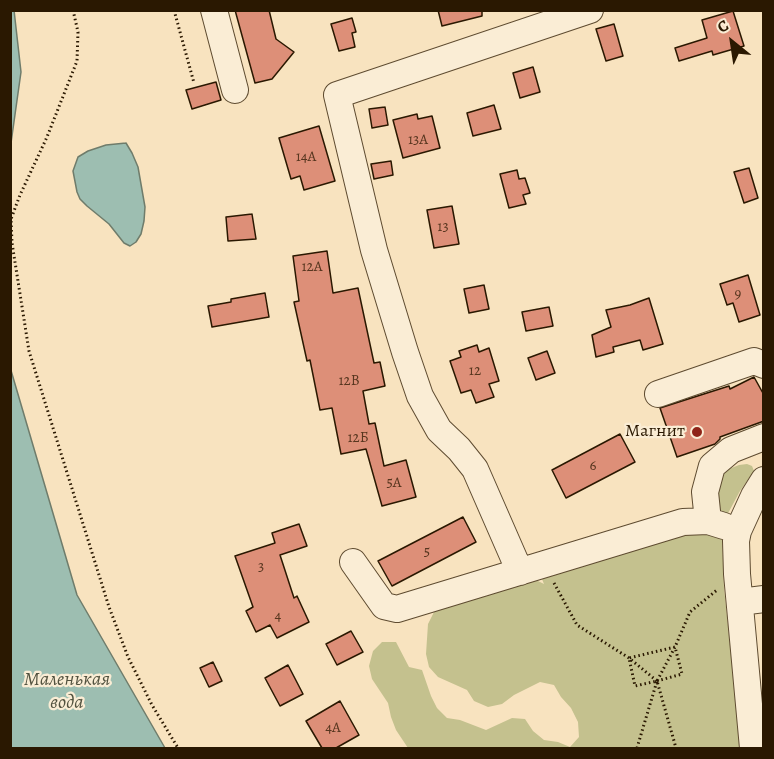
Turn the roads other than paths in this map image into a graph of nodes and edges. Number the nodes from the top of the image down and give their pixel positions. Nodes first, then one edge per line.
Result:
1 (214, 10) edge
2 (590, 10) edge
3 (234, 90) dead end
4 (764, 365) edge
5 (658, 394) dead end
6 (764, 437) edge
7 (760, 492) edge
8 (708, 521) junction
9 (738, 531) junction
10 (353, 562) dead end
11 (520, 572) junction
12 (752, 600) edge
13 (753, 748) edge

1 - 3 street
2 - 11 street
4 - 5 street
6 - 8 street
7 - 9 street
8 - 9 street
8 - 11 street
9 - 12 street
10 - 11 street
12 - 13 street

